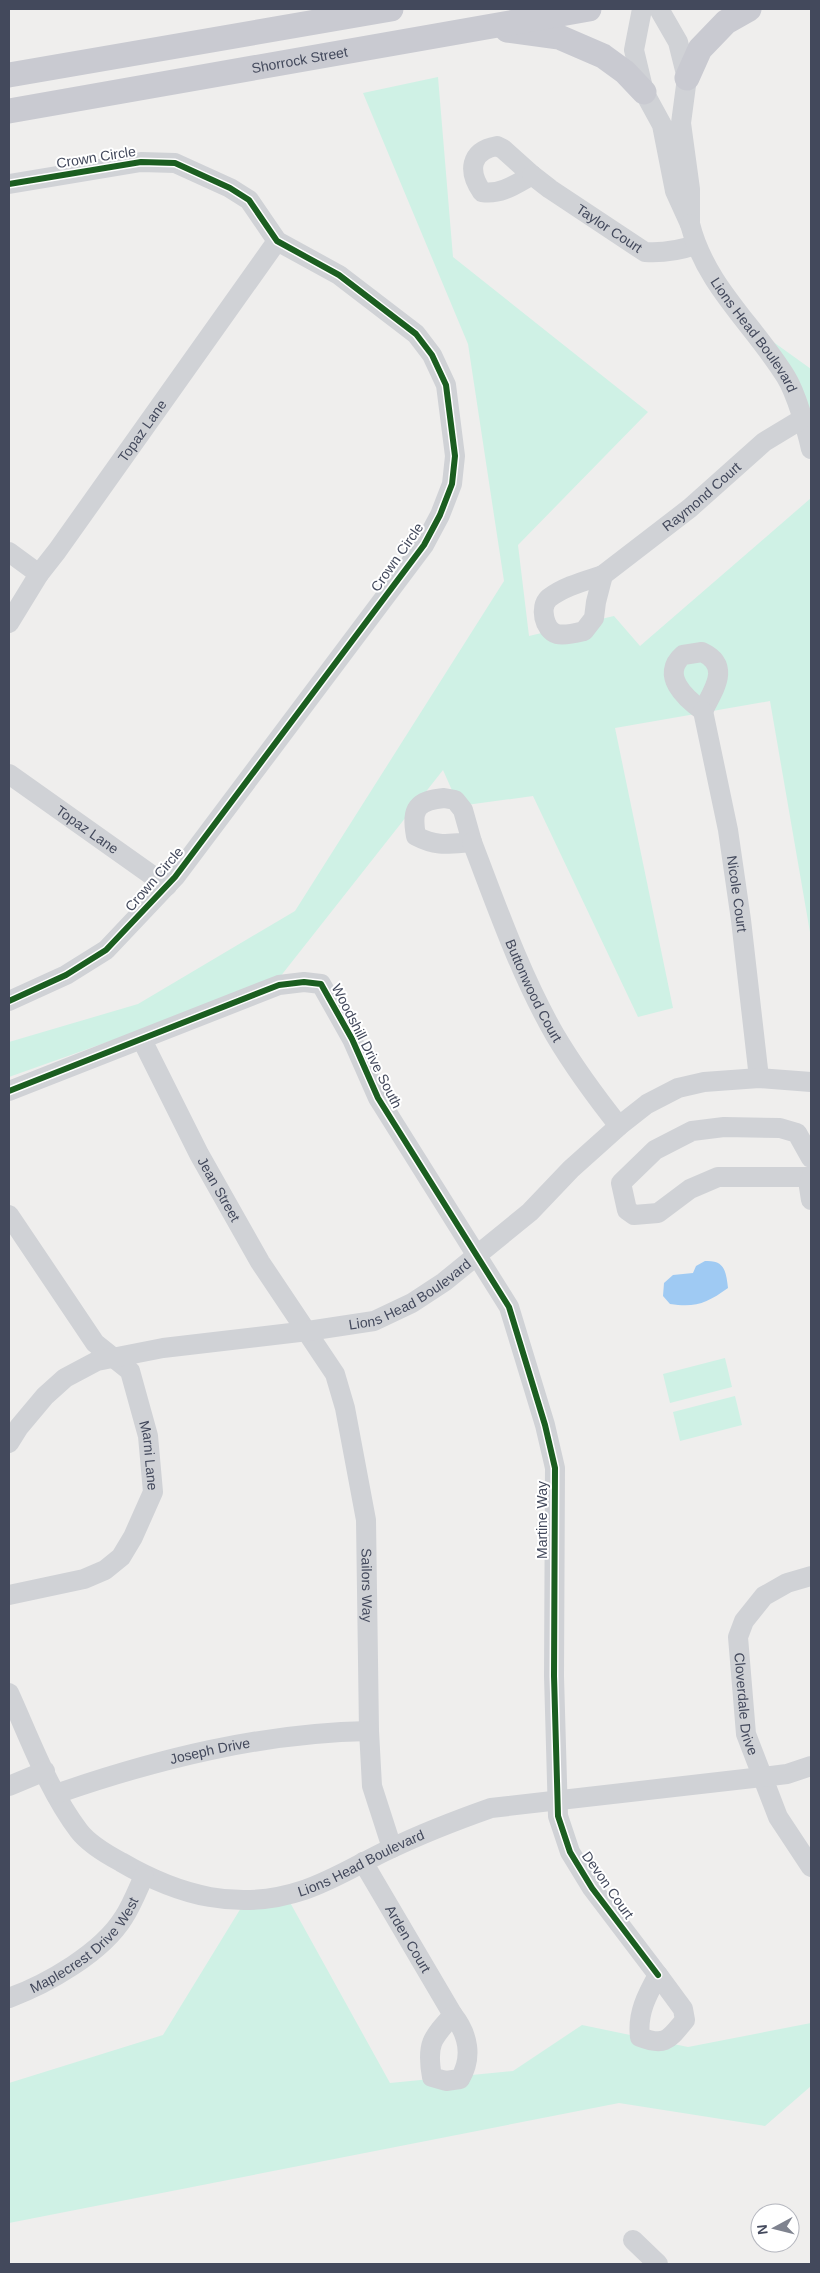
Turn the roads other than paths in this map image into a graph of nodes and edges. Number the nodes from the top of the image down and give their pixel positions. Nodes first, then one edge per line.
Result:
1 (391, 9) edge
2 (589, 9) edge
3 (642, 9) edge
4 (659, 9) edge
5 (748, 9) edge
6 (483, 27) junction
7 (9, 75) edge
8 (687, 78) junction
9 (644, 92) junction
10 (9, 111) edge
11 (532, 175) dead end
12 (9, 184) edge
13 (690, 224) junction
14 (277, 241) junction
15 (695, 245) junction
16 (802, 419) junction
17 (811, 446) edge
18 (9, 552) edge
19 (39, 574) junction
20 (603, 575) dead end
21 (9, 623) edge
22 (703, 711) dead end
23 (9, 774) edge
24 (472, 842) dead end
25 (167, 886) junction
26 (9, 1001) edge
27 (142, 1040) junction
28 (759, 1078) junction
29 (811, 1082) edge
30 (9, 1091) edge
31 (619, 1126) junction
32 (811, 1158) edge
33 (811, 1177) edge
34 (811, 1200) edge
35 (9, 1215) edge
36 (476, 1256) junction
37 (308, 1332) junction
38 (112, 1357) junction
39 (9, 1443) edge
40 (811, 1576) edge
41 (9, 1595) edge
42 (9, 1693) edge
43 (369, 1730) junction
44 (811, 1766) edge
45 (45, 1771) junction
46 (762, 1777) junction
47 (9, 1786) edge
48 (56, 1794) junction
49 (558, 1801) junction
50 (392, 1848) junction
51 (363, 1862) junction
52 (811, 1868) edge
53 (144, 1876) junction
54 (658, 1974) dead end
55 (9, 1998) edge
56 (454, 2015) dead end
57 (633, 2240) dead end
58 (658, 2264) edge

1 - 7 main road
2 - 6 main road, Shorrock Street
3 - 9 street, Lions Head Boulevard
4 - 8 street, Lions Head Boulevard
5 - 8 main road
6 - 9 main road
6 - 10 main road, Shorrock Street
8 - 13 street, Lions Head Boulevard
9 - 13 street, Lions Head Boulevard
11 - 15 street, Taylor Court
12 - 14 street, Crown Circle
13 - 15 street, Lions Head Boulevard
14 - 19 street, Topaz Lane
14 - 25 street, Crown Circle
15 - 16 street, Lions Head Boulevard
16 - 17 street, Lions Head Boulevard
16 - 20 street, Raymond Court
18 - 19 street
19 - 21 street, Topaz Lane
22 - 28 street, Nicole Court
23 - 25 street, Topaz Lane
24 - 31 street, Buttonwood Court
25 - 26 street, Crown Circle
27 - 30 street
27 - 36 street, Woodshill Drive South
27 - 37 street, Jean Street
28 - 29 street, Lions Head Boulevard
28 - 31 street, Lions Head Boulevard
31 - 36 street, Lions Head Boulevard
32 - 33 street
33 - 34 street
35 - 38 street, Marni Lane
36 - 37 street, Lions Head Boulevard
36 - 49 street, Martine Way
37 - 38 street, Lions Head Boulevard
37 - 43 street, Sailors Way
38 - 39 street, Lions Head Boulevard
38 - 41 street, Marni Lane
40 - 46 street, Cloverdale Drive
42 - 45 street, Lions Head Boulevard
43 - 48 street, Joseph Drive
43 - 50 street, Sailors Way
44 - 46 street, Lions Head Boulevard
45 - 47 street
45 - 48 street, Lions Head Boulevard
46 - 49 street, Lions Head Boulevard
46 - 52 street, Cloverdale Drive
48 - 53 street, Lions Head Boulevard
49 - 50 street, Lions Head Boulevard
49 - 54 street, Devon Court
50 - 51 street, Lions Head Boulevard
51 - 53 street, Lions Head Boulevard
51 - 56 street, Arden Court
53 - 55 street, Maplecrest Drive West
57 - 58 street

